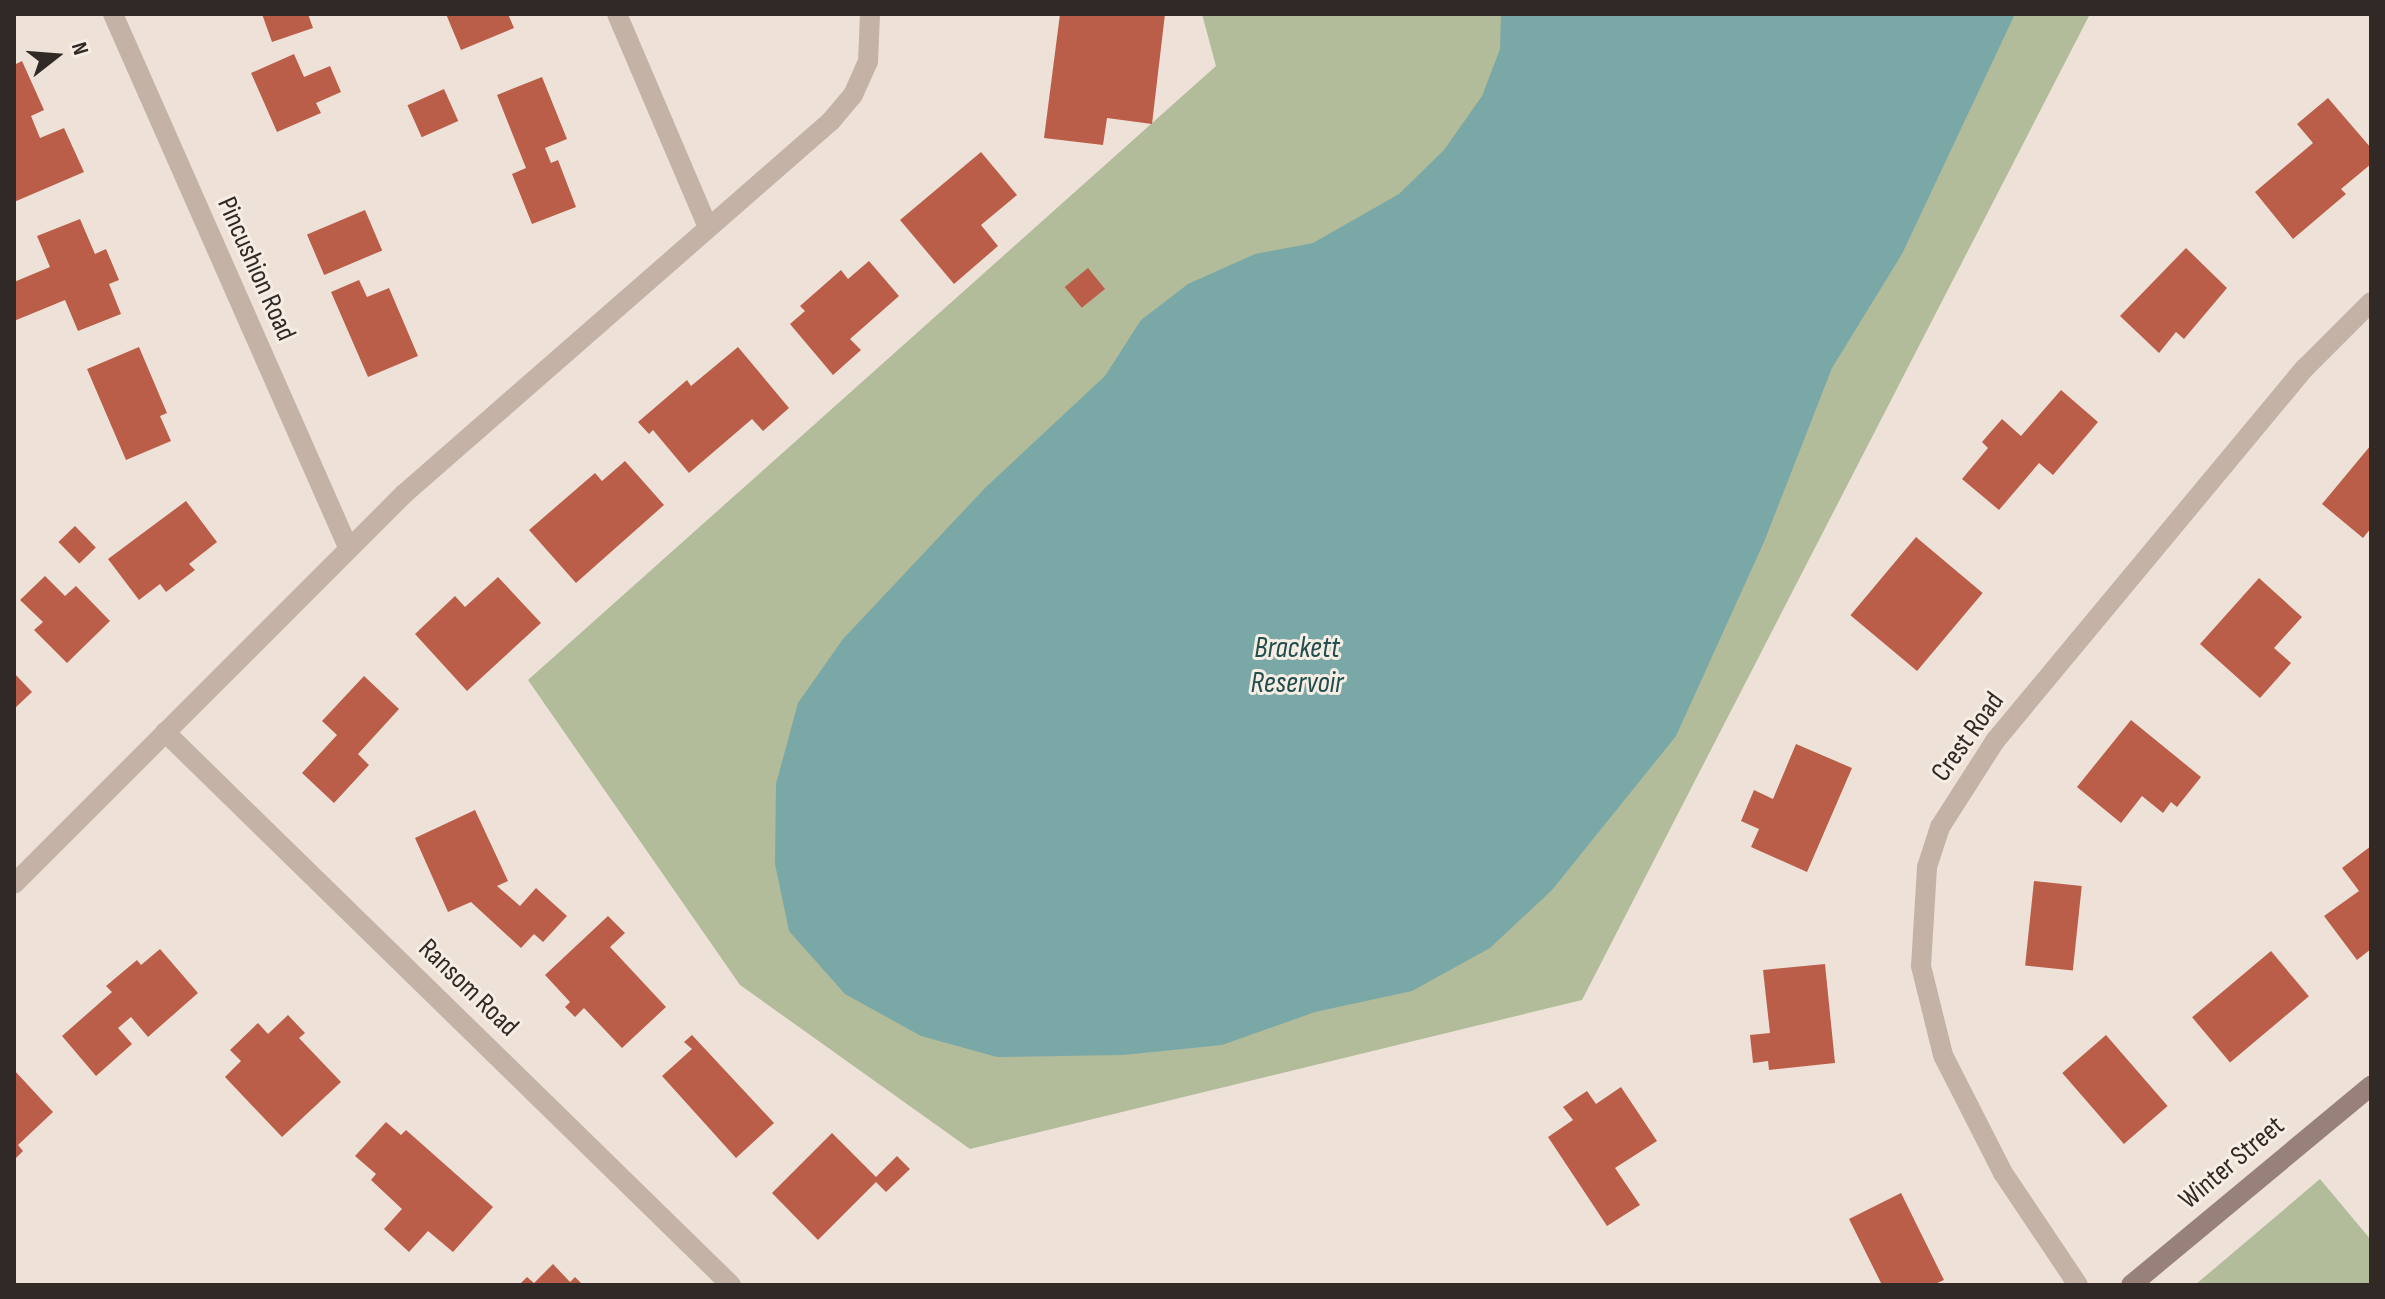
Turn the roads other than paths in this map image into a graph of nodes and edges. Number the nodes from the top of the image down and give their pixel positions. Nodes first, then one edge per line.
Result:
1 (113, 14) edge
2 (617, 14) edge
3 (870, 14) edge
4 (708, 227) junction
5 (2371, 302) edge
6 (348, 547) junction
7 (165, 732) junction
8 (14, 884) edge
9 (2371, 1086) edge
10 (731, 1285) edge
11 (2078, 1285) edge
12 (2131, 1285) edge

1 - 6 street, Pincushion Road
2 - 4 street
3 - 4 street
4 - 6 street
5 - 11 street, Crest Road
6 - 7 street
7 - 8 street
7 - 10 street, Ransom Road
9 - 12 main road, Winter Street

